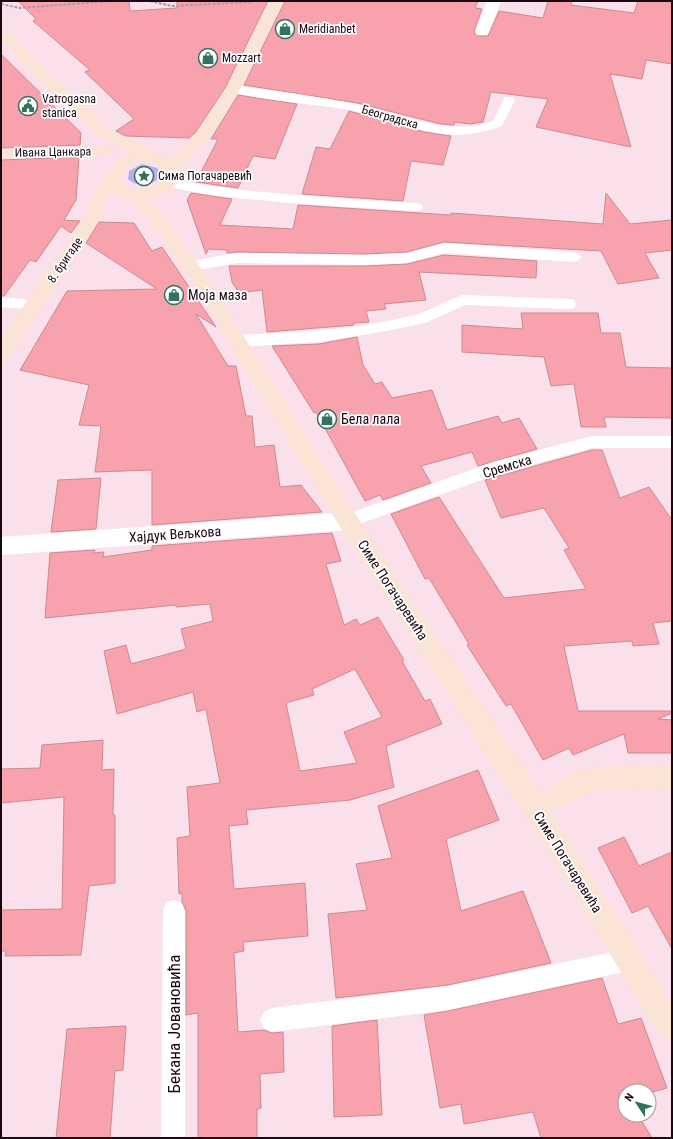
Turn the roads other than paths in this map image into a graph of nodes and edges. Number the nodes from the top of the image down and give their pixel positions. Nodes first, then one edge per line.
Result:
1 (494, 1) edge
2 (276, 2) edge
3 (482, 32) dead end
4 (1, 33) edge
5 (233, 89) junction
6 (509, 100) dead end
7 (100, 130) junction
8 (106, 151) junction
9 (1, 154) edge
10 (150, 157) junction
11 (114, 175) junction
12 (168, 179) junction
13 (132, 195) junction
14 (416, 206) dead end
15 (94, 214) junction
16 (157, 219) junction
17 (574, 257) dead end
18 (191, 266) junction
19 (1, 302) edge
20 (569, 304) dead end
21 (35, 305) junction
22 (237, 341) junction
23 (1, 354) edge
24 (672, 442) edge
25 (348, 521) junction
26 (1, 546) edge
27 (672, 777) edge
28 (535, 808) junction
29 (174, 910) dead end
30 (628, 960) junction
31 (272, 1020) dead end
32 (672, 1028) edge
33 (173, 1138) edge

1 - 3 street
2 - 5 main road
4 - 7 main road
5 - 6 lane, Београдска
5 - 12 main road
7 - 8 main road
7 - 10 main road
8 - 9 main road, Ивана Цанкара
8 - 11 main road
10 - 11 main road
10 - 12 main road
11 - 13 main road
11 - 15 main road, 8. бригаде
12 - 13 main road
12 - 14 lane
12 - 16 main road
13 - 15 main road, 8. бригаде
13 - 16 main road, Симе Погачаревића
15 - 21 main road, 8. бригаде
16 - 18 main road, Симе Погачаревића
17 - 18 lane
18 - 22 main road, Симе Погачаревића
19 - 21 lane
20 - 22 lane
21 - 23 main road, 8. бригаде
22 - 25 main road, Симе Погачаревића
24 - 25 lane, Сремска
25 - 26 street, Хајдук Вељкова
25 - 28 main road, Симе Погачаревића
27 - 28 main road
28 - 30 main road, Симе Погачаревића
29 - 33 lane, Бекана Јовановића
30 - 31 lane
30 - 32 main road, Симе Погачаревића

